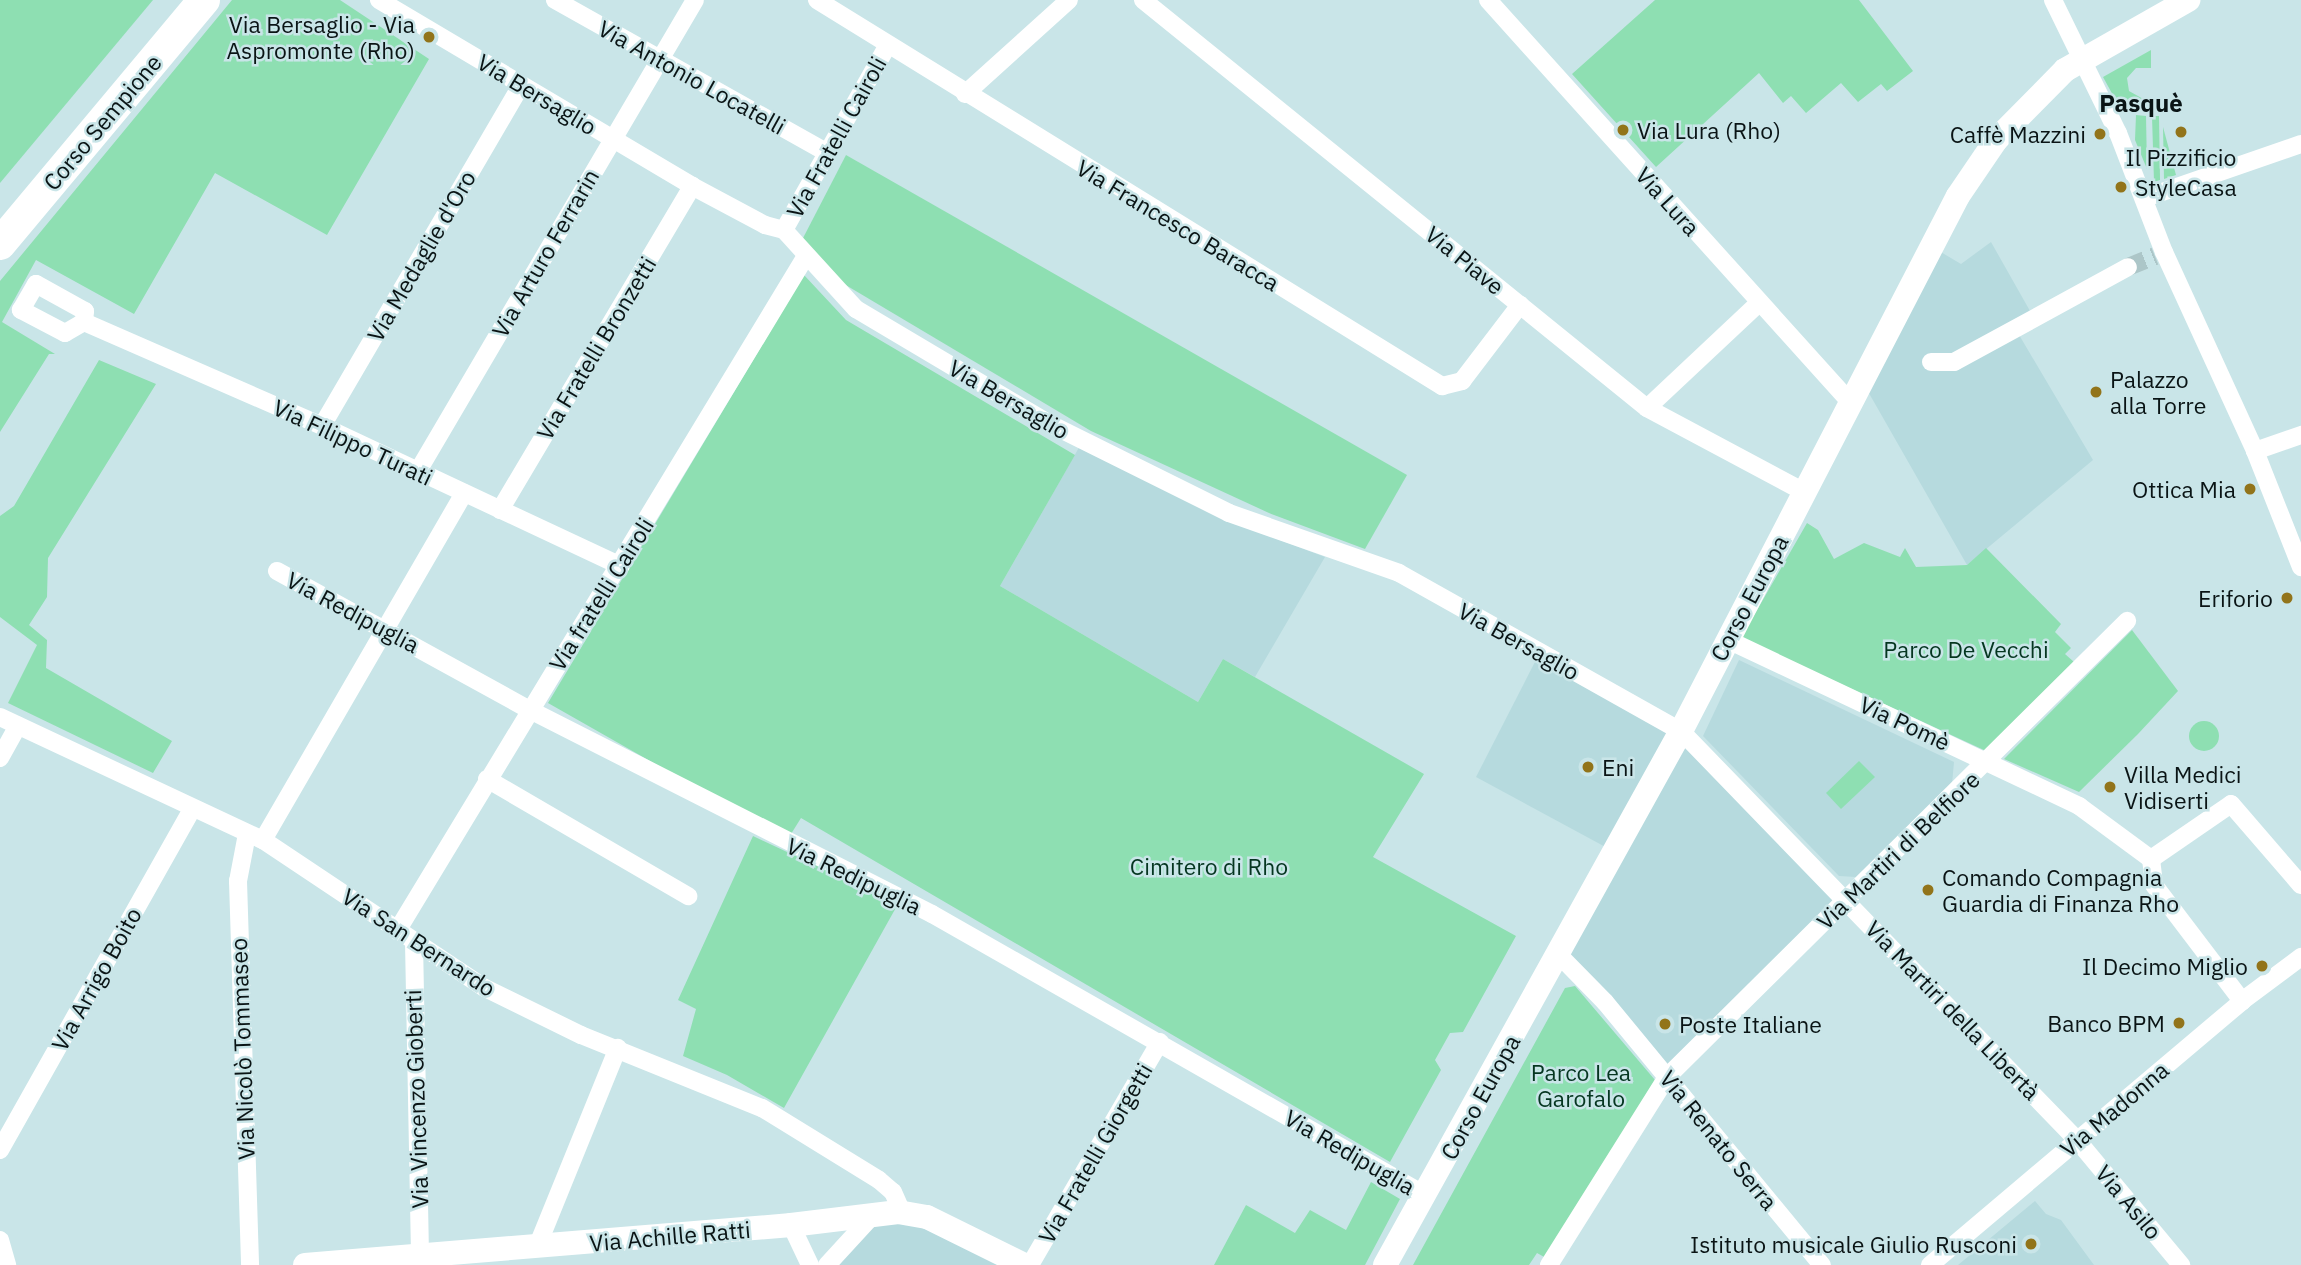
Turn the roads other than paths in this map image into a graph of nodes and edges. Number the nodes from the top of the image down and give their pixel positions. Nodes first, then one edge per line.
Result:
1 (178, 0) edge
2 (204, 0) edge
3 (555, 0) edge
4 (695, 0) edge
5 (817, 0) edge
6 (1069, 0) edge
7 (1143, 0) edge
8 (1488, 0) edge
9 (2053, 0) edge
10 (383, 1) edge
11 (2179, 2) edge
12 (888, 45) junction
13 (2081, 58) junction
14 (659, 59) junction
15 (521, 86) junction
16 (965, 94) junction
17 (612, 139) junction
18 (2301, 144) edge
19 (828, 153) junction
20 (692, 186) junction
21 (2145, 198) junction
22 (0, 213) edge
23 (784, 230) junction
24 (0, 244) edge
25 (806, 256) junction
26 (2128, 267) tunnel mouth
27 (1759, 303) junction
28 (1520, 305) junction
29 (84, 322) dead end
30 (1931, 362) dead end
31 (1850, 401) junction
32 (1647, 408) junction
33 (322, 426) junction
34 (2301, 435) edge
35 (2255, 451) junction
36 (418, 471) junction
37 (464, 493) junction
38 (1806, 493) junction
39 (500, 510) junction
40 (621, 566) junction
41 (2301, 567) edge
42 (277, 570) dead end
43 (2127, 621) dead end
44 (386, 628) junction
45 (1726, 639) junction
46 (528, 709) junction
47 (0, 718) edge
48 (18, 726) junction
49 (1681, 731) junction
50 (0, 758) edge
51 (1988, 762) junction
52 (487, 779) junction
53 (192, 809) junction
54 (255, 837) junction
55 (2151, 859) junction
56 (2301, 885) edge
57 (688, 896) dead end
58 (1847, 900) junction
59 (397, 931) junction
60 (414, 942) junction
61 (1558, 954) junction
62 (2301, 957) edge
63 (2242, 1001) junction
64 (1160, 1042) junction
65 (618, 1048) junction
66 (1667, 1077) junction
67 (2077, 1140) junction
68 (0, 1150) edge
69 (1425, 1195) junction
70 (902, 1212) junction
71 (873, 1216) junction
72 (791, 1225) junction
73 (0, 1240) edge
74 (537, 1247) junction
75 (421, 1256) junction
76 (482, 1258) edge
77 (7, 1265) edge
78 (250, 1265) edge
79 (307, 1265) edge
80 (810, 1265) edge
81 (827, 1265) edge
82 (1024, 1265) edge
83 (1030, 1265) edge
84 (1385, 1265) edge
85 (1549, 1265) edge
86 (1822, 1265) edge
87 (1930, 1265) edge
88 (2181, 1265) edge

1 - 22 highway, Corso Sempione
2 - 24 highway, Corso Sempione
3 - 14 street, Via Antonio Locatelli
4 - 14 street, Via Arturo Ferrarin
5 - 12 street, Via Francesco Baracca
6 - 16 street
7 - 28 street, Via Piave
8 - 27 street, Via Lura
9 - 13 street
10 - 15 street, Via Bersaglio
11 - 13 main road, Corso Europa
12 - 16 street, Via Francesco Baracca
12 - 19 street, Via Fratelli Cairoli
13 - 21 street
13 - 31 main road, Corso Europa
14 - 17 street, Via Arturo Ferrarin
14 - 19 street, Via Antonio Locatelli
15 - 17 street, Via Bersaglio
15 - 33 street, Via Medaglie d'Oro
16 - 28 street, Via Francesco Baracca
17 - 20 street, Via Bersaglio
17 - 36 street, Via Arturo Ferrarin
18 - 21 street
19 - 23 street, Via Fratelli Cairoli
20 - 23 street, Via Bersaglio
20 - 39 street, Via Fratelli Bronzetti
21 - 35 street
23 - 25 street, Via Bersaglio
25 - 40 street, Via fratelli Cairoli
25 - 49 street, Via Bersaglio
26 - 30 street
27 - 31 street, Via Lura
27 - 32 street
28 - 32 street, Via Piave
29 - 33 street, Via Filippo Turati
31 - 38 main road, Corso Europa
32 - 38 street, Via Piave
33 - 36 street, Via Filippo Turati
34 - 35 street
35 - 41 street
36 - 37 street, Via Filippo Turati
37 - 39 street, Via Filippo Turati
37 - 44 street
38 - 45 main road, Corso Europa
39 - 40 street, Via Filippo Turati
40 - 46 street, Via fratelli Cairoli
42 - 44 street, Via Redipuglia
43 - 51 street, Via Martiri di Belfiore
44 - 46 street, Via Redipuglia
44 - 54 street
45 - 49 main road, Corso Europa
45 - 51 street, Via Pomè
46 - 52 street, Via fratelli Cairoli
46 - 64 street, Via Redipuglia
47 - 48 street, Via San Bernardo
48 - 50 street
48 - 53 street, Via San Bernardo
49 - 58 street, Via Martiri della Libertà
49 - 61 main road, Corso Europa
51 - 55 street, Via Pomè
51 - 58 street, Via Martiri di Belfiore
52 - 57 street
52 - 59 street, Via fratelli Cairoli
53 - 54 street, Via San Bernardo
53 - 68 street, Via Arrigo Boito
54 - 59 street, Via San Bernardo
54 - 78 street, Via Nicolò Tommaseo
55 - 56 street
55 - 63 street
58 - 66 street, Via Martiri di Belfiore
58 - 67 street, Via Martiri della Libertà
59 - 60 street, Via San Bernardo
60 - 65 street, Via San Bernardo
60 - 75 street, Via Vincenzo Gioberti
61 - 66 street, Via Renato Serra
61 - 69 main road, Corso Europa
62 - 63 street, Via Madonna
63 - 67 street, Via Madonna
64 - 69 street, Via Redipuglia
64 - 83 street, Via Fratelli Giorgetti
65 - 70 street, Via San Bernardo
65 - 74 street
66 - 85 street, Via Martiri di Belfiore
66 - 86 street, Via Renato Serra
67 - 87 street, Via Madonna
67 - 88 street, Via Asilo
69 - 84 main road, Corso Europa
70 - 71 main road, Via Achille Ratti
70 - 82 main road, Via Achille Ratti
71 - 72 main road, Via Achille Ratti
71 - 81 street
72 - 74 main road, Via Achille Ratti
72 - 80 street
73 - 77 street
74 - 76 main road, Via Achille Ratti
75 - 76 main road, Via Achille Ratti
75 - 79 main road, Via Achille Ratti

